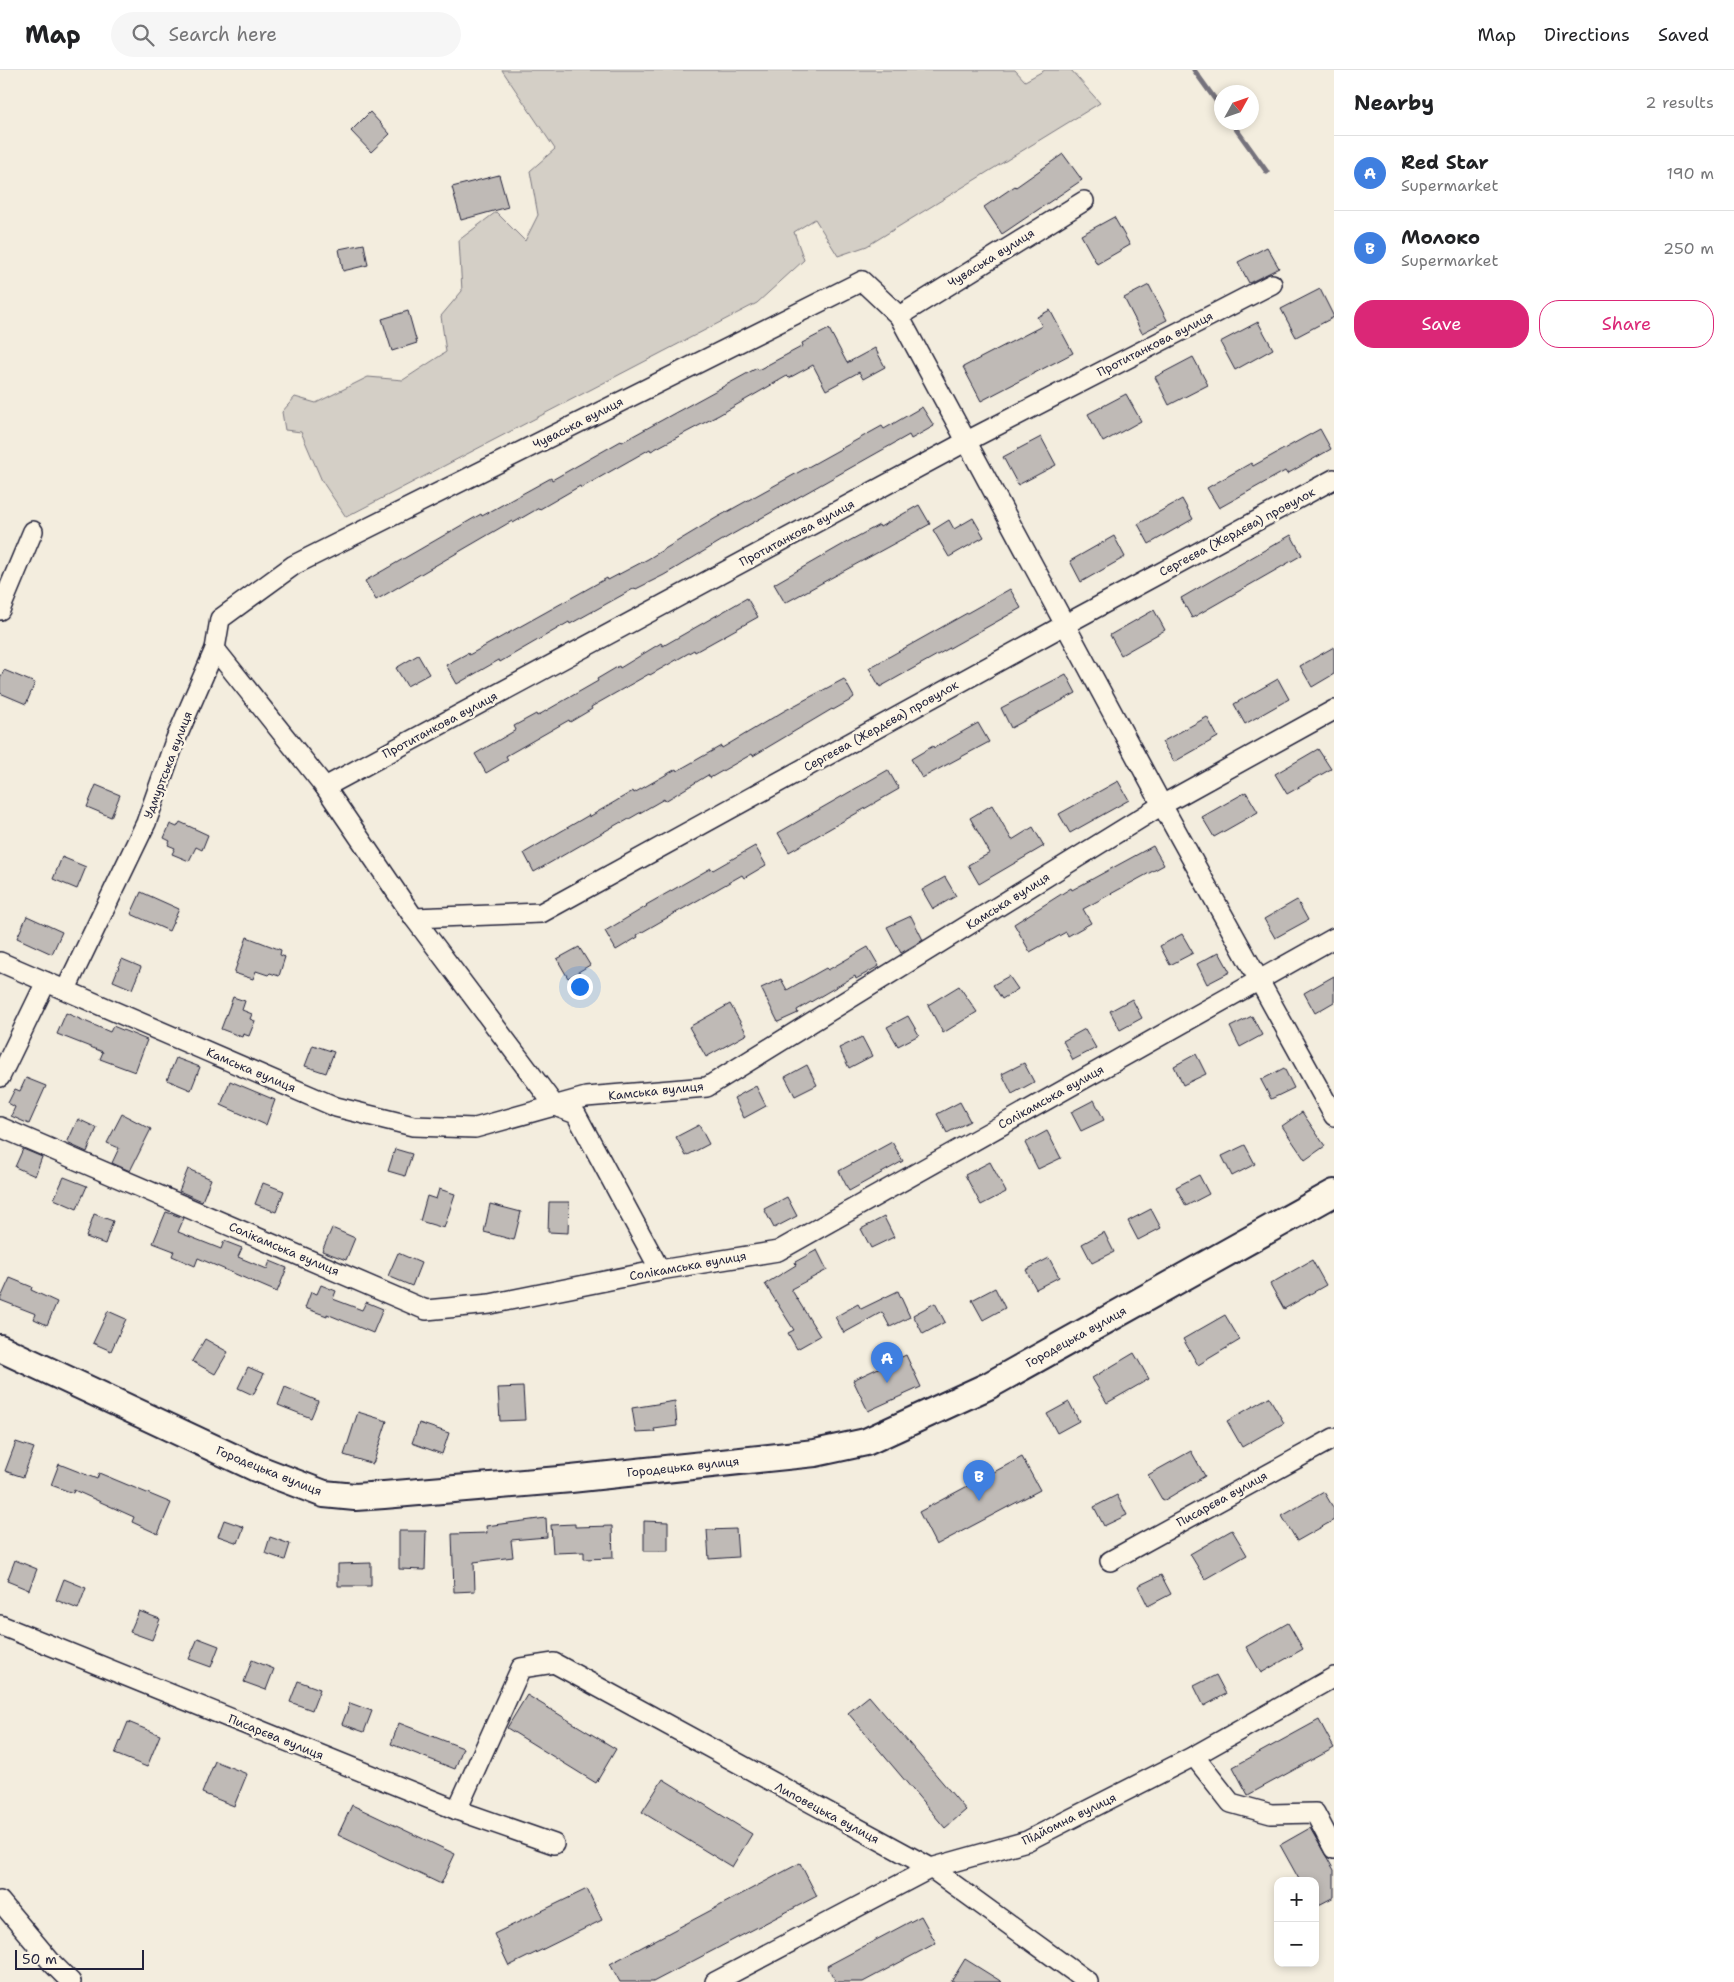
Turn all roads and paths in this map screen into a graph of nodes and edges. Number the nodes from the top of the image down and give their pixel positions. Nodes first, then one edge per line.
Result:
1 (1084, 201) dead end
2 (1272, 284) dead end
3 (899, 316) junction
4 (967, 441) junction
5 (1334, 479) edge
6 (33, 531) dead end
7 (294, 565) joint
8 (0, 610) edge
9 (1066, 624) junction
10 (215, 649) junction
11 (1334, 710) edge
12 (325, 787) junction
13 (1162, 805) junction
14 (414, 918) junction
15 (1334, 938) edge
16 (0, 962) edge
17 (1259, 980) junction
18 (46, 982) junction
19 (66, 989) junction
20 (0, 1077) edge
21 (555, 1106) junction
22 (1334, 1116) edge
23 (0, 1126) edge
24 (1334, 1193) edge
25 (660, 1270) junction
26 (0, 1348) edge
27 (1334, 1438) edge
28 (1110, 1561) dead end
29 (0, 1625) edge
30 (1334, 1677) edge
31 (1194, 1756) junction
32 (456, 1810) junction
33 (554, 1844) dead end
34 (1334, 1849) edge
35 (931, 1868) junction
36 (0, 1900) edge
37 (71, 1982) edge
38 (715, 1982) edge
39 (1088, 1982) edge

1 - 3 street, Чуваська вулиця
2 - 4 street, Протитанкова вулиця
3 - 4 street
3 - 7 street, Чуваська вулиця
4 - 9 street
4 - 12 street, Протитанкова вулиця
5 - 9 street, Сергеєва (Жердєва) провулок
6 - 8 street
7 - 10 street, Удмуртська вулиця
9 - 13 street
9 - 14 street, Сергеєва (Жердєва) провулок
10 - 12 street
10 - 19 street, Удмуртська вулиця
11 - 13 street, Камська вулиця
12 - 14 street
13 - 17 street
13 - 21 street, Камська вулиця
14 - 21 street
15 - 17 street, Солікамська вулиця
16 - 18 street, Камська вулиця
17 - 22 street
17 - 25 street, Солікамська вулиця
18 - 19 street, Камська вулиця
18 - 20 street
19 - 21 street, Камська вулиця
21 - 25 street
23 - 25 street, Солікамська вулиця
24 - 26 main road, Городецька вулиця
27 - 28 street, Писарєва вулиця
29 - 32 street, Писарєва вулиця
30 - 31 street, Підйомна вулиця
31 - 34 street
31 - 35 street, Підйомна вулиця
32 - 33 street, Писарєва вулиця
32 - 35 street, Липовецька вулиця
35 - 38 street, Підйомна вулиця
35 - 39 street, Липовецька вулиця
36 - 37 street

